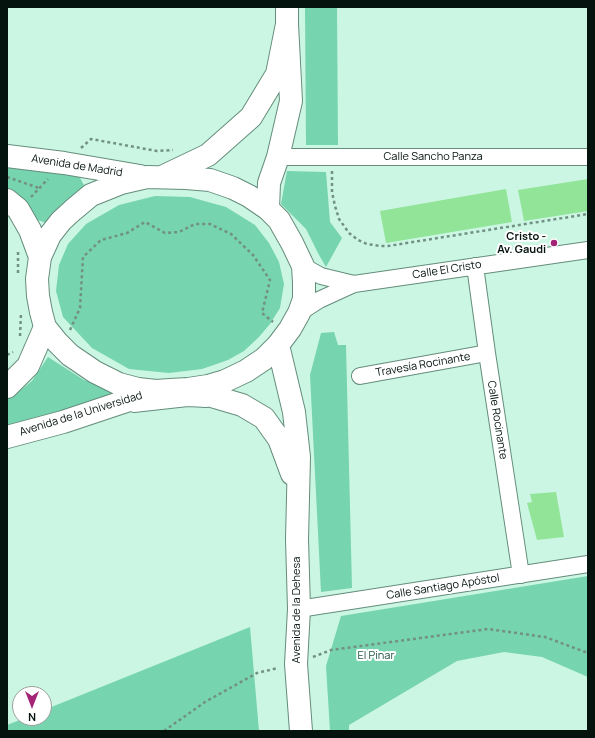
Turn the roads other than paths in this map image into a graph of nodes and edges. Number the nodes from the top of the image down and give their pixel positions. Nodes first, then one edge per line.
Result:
1 (287, 16) edge
2 (7, 156) edge
3 (278, 157) junction
4 (588, 157) edge
5 (155, 177) junction
6 (13, 204) edge
7 (268, 209) junction
8 (588, 250) edge
9 (40, 257) junction
10 (303, 266) junction
11 (475, 266) junction
12 (354, 284) junction
13 (45, 327) junction
14 (289, 329) junction
15 (487, 353) junction
16 (360, 376) dead end
17 (7, 387) edge
18 (188, 389) junction
19 (156, 391) junction
20 (242, 405) junction
21 (63, 422) junction
22 (7, 437) edge
23 (298, 490) junction
24 (588, 564) edge
25 (520, 575) junction
26 (299, 609) junction
27 (302, 731) edge

1 - 3 street
1 - 5 street
2 - 5 street, Avenida de Madrid
3 - 4 street, Calle Sancho Panza
3 - 7 street
5 - 7 street
5 - 9 street
6 - 9 street
7 - 10 street
8 - 11 street, Calle El Cristo
9 - 13 street
10 - 12 street, Calle El Cristo
10 - 14 street
11 - 12 street, Calle El Cristo
11 - 15 street, Calle Rocinante
12 - 14 street, Calle El Cristo
13 - 17 street
13 - 19 street
14 - 18 street
14 - 23 street, Avenida de la Dehesa
15 - 16 street, Travesía Rocinante
15 - 25 street, Calle Rocinante
18 - 19 street
18 - 20 street, Avenida de la Dehesa
19 - 21 street, Avenida de la Universidad
20 - 21 lane
20 - 23 street, Avenida de la Dehesa
21 - 22 street, Avenida de la Universidad
23 - 26 street, Avenida de la Dehesa
24 - 25 street, Calle Santiago Apóstol
25 - 26 street, Calle Santiago Apóstol
26 - 27 street, Avenida de la Dehesa

